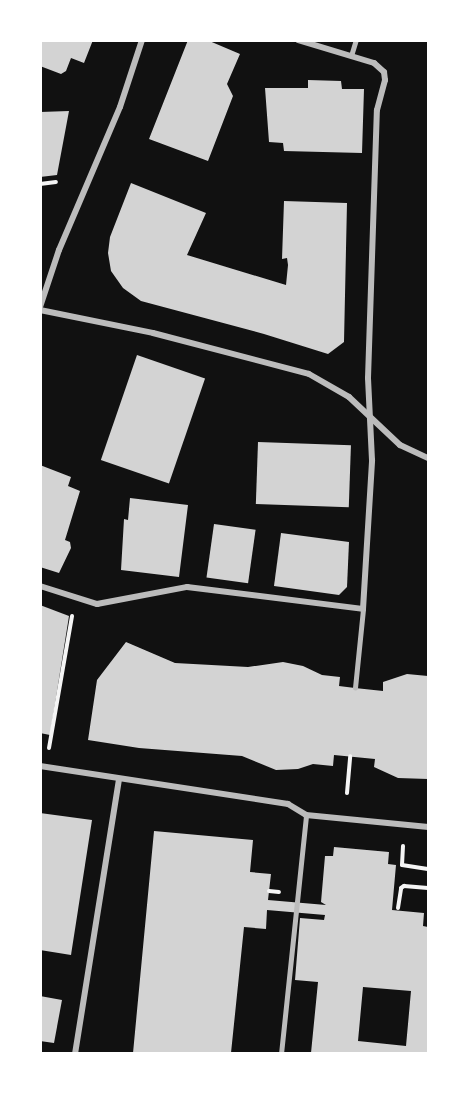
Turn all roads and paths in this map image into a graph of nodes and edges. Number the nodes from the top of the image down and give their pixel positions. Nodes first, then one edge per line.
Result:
1 (142, 40) edge
2 (298, 40) edge
3 (356, 40) edge
4 (351, 56) junction
5 (56, 182) dead end
6 (40, 184) edge
7 (40, 309) edge
8 (369, 418) junction
9 (429, 458) edge
10 (40, 586) edge
11 (75, 599) junction
12 (363, 609) junction
13 (355, 688) dead end
14 (48, 748) dead end
15 (350, 756) dead end
16 (40, 766) edge
17 (119, 780) junction
18 (347, 793) dead end
19 (306, 815) junction
20 (429, 827) edge
21 (403, 846) dead end
22 (429, 869) edge
23 (429, 888) edge
24 (398, 909) dead end
25 (75, 1053) edge
26 (281, 1053) edge

1 - 7 street
2 - 4 street
3 - 4 lane
4 - 8 street
5 - 6 path
7 - 8 street
8 - 9 street
8 - 12 street
10 - 11 street
11 - 12 street
11 - 14 path
12 - 13 lane
15 - 18 path
16 - 17 street
17 - 19 street
17 - 25 street
19 - 20 street
19 - 26 lane
21 - 22 path
23 - 24 path

